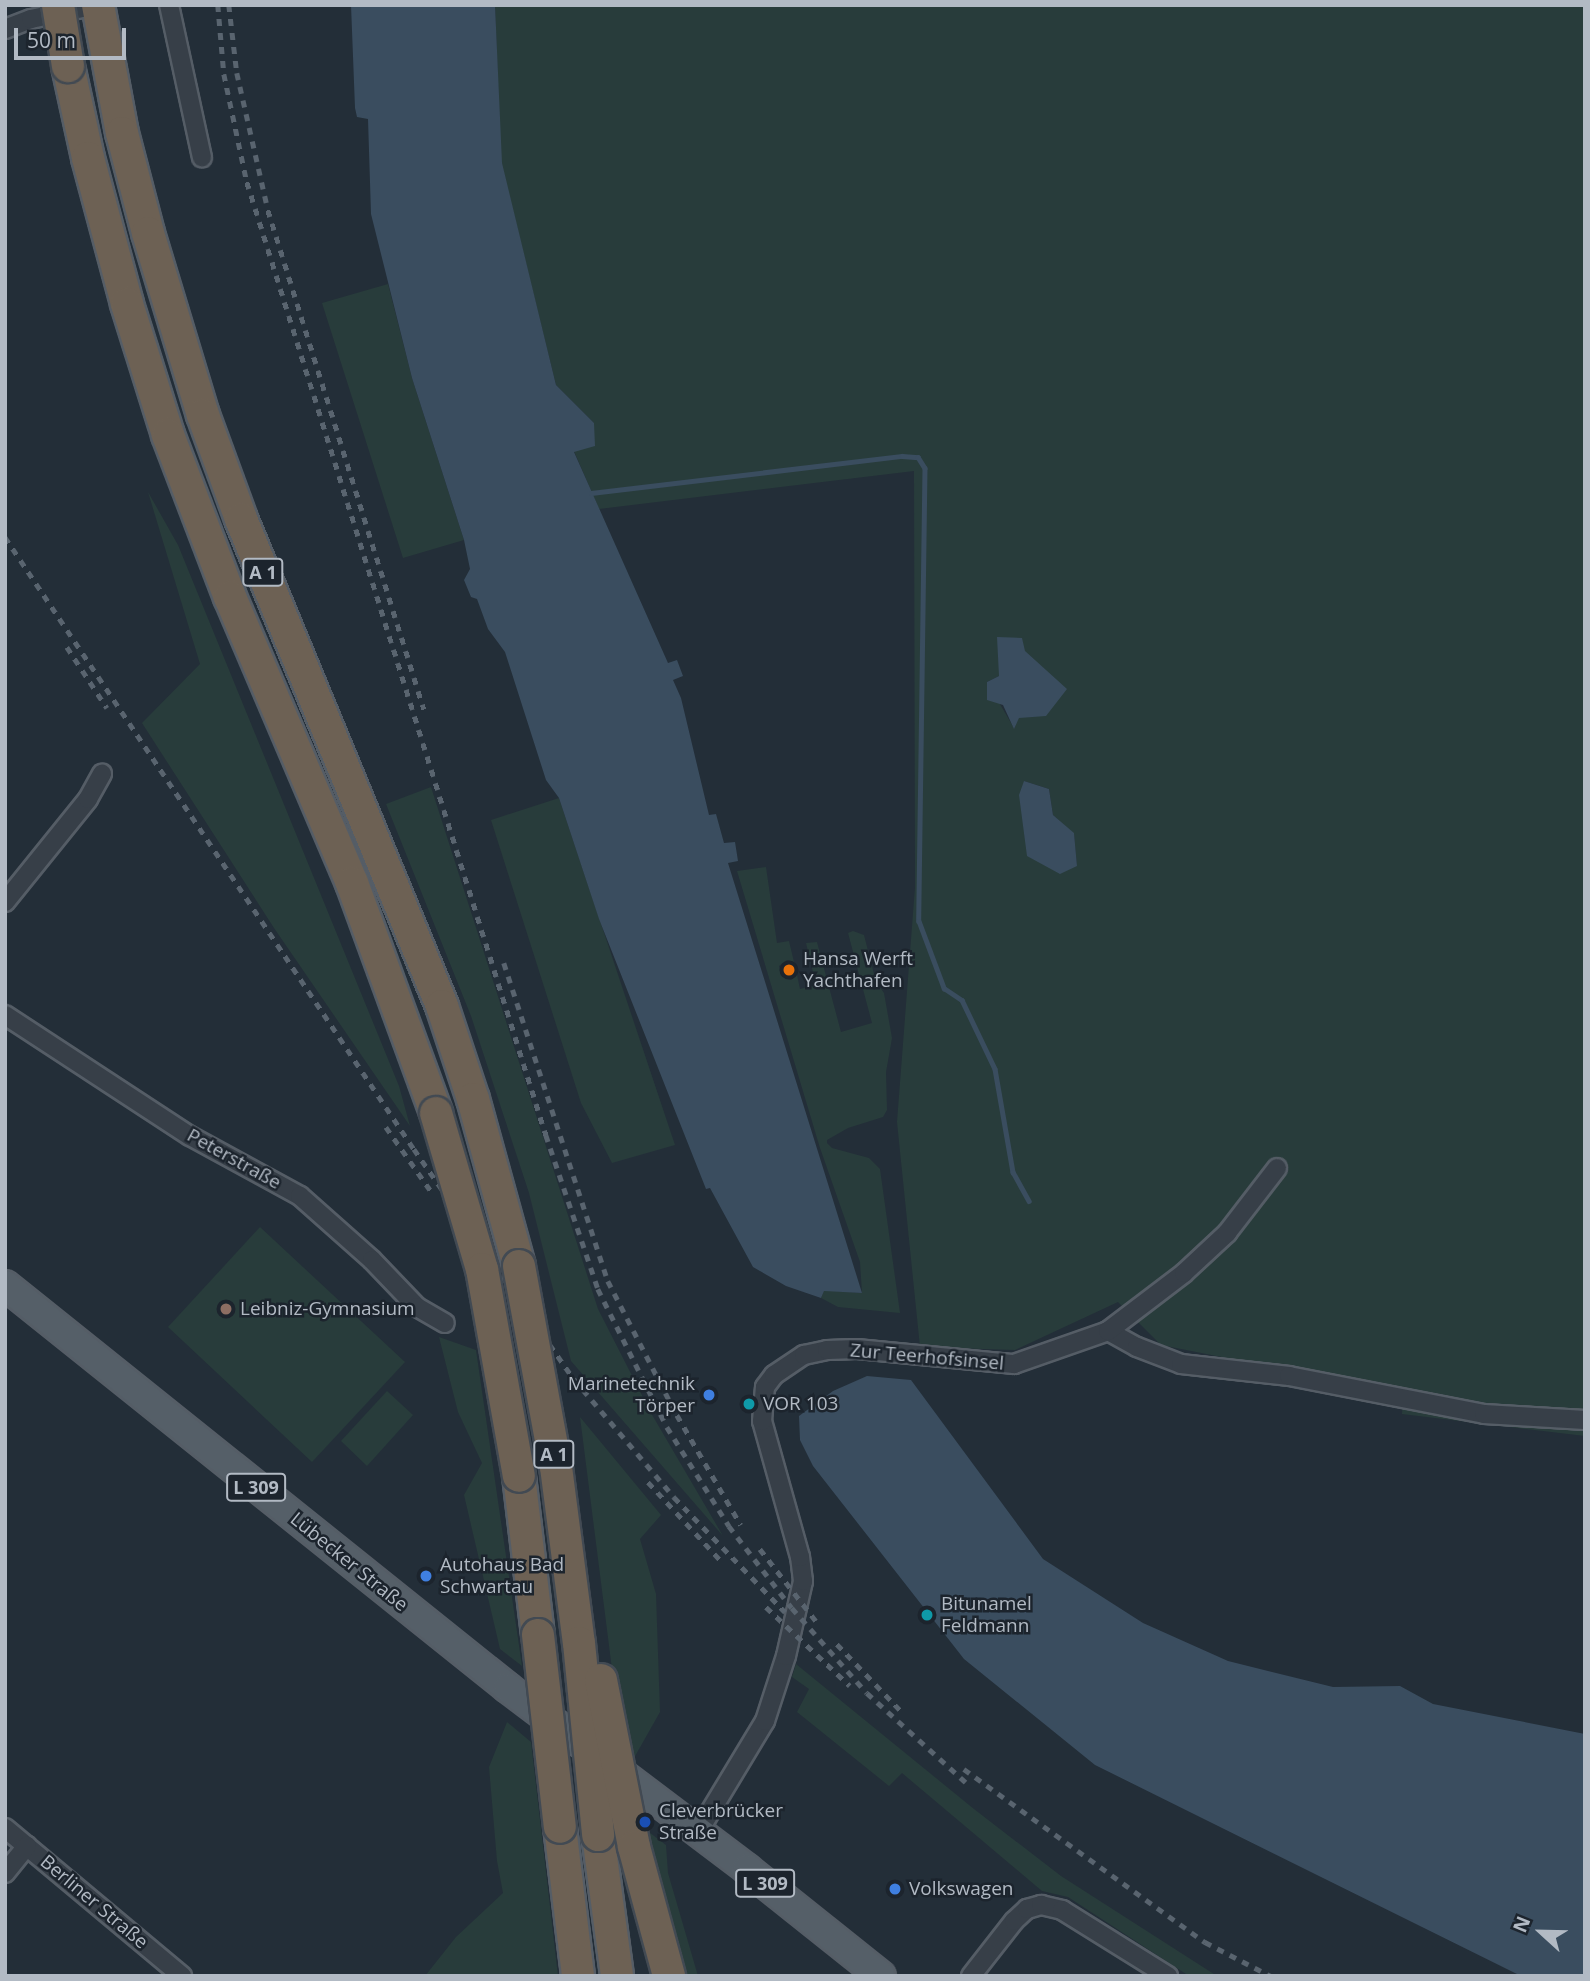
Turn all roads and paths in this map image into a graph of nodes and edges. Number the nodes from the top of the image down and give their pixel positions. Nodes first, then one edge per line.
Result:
1 (58, 5) edge
2 (169, 5) edge
3 (99, 13) edge
4 (5, 29) edge
5 (202, 157) dead end
6 (102, 774) dead end
7 (5, 902) edge
8 (5, 1015) edge
9 (1277, 1168) dead end
10 (5, 1284) edge
11 (445, 1323) dead end
12 (1108, 1331) junction
13 (1585, 1420) edge
14 (579, 1643) junction
15 (5, 1828) edge
16 (698, 1832) junction
17 (27, 1846) junction
18 (5, 1873) edge
19 (182, 1976) edge
20 (578, 1976) edge
21 (617, 1976) edge
22 (669, 1976) edge
23 (881, 1976) edge
24 (971, 1976) edge
25 (1168, 1976) edge

1 - 20 highway, A 1, bridge
2 - 5 street
3 - 4 street
3 - 14 highway, A 1, bridge
6 - 7 street
8 - 11 street, Peterstraße
9 - 12 street, Zur Teerhofsinsel
10 - 16 main road, Lübecker Straße / L 309
12 - 13 street
12 - 16 street, Zur Teerhofsinsel
14 - 21 highway, A 1, bridge
14 - 22 highway, bridge
15 - 17 street, Berliner Straße
16 - 23 main road, L 309
17 - 18 street
17 - 19 street, Berliner Straße
24 - 25 street

